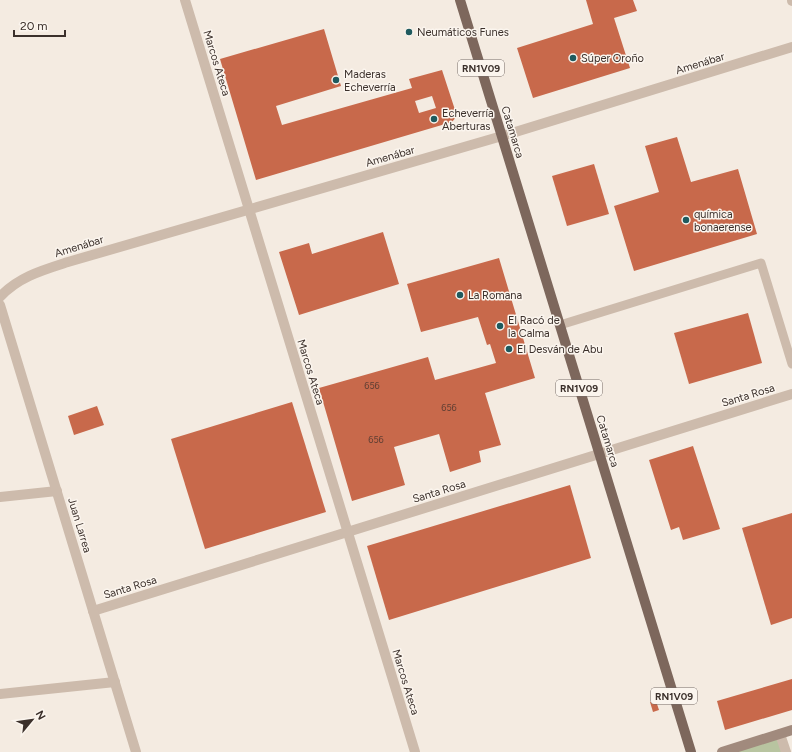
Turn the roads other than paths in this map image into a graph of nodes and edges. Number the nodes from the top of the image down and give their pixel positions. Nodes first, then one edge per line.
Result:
1 (185, 0) edge
2 (460, 0) edge
3 (792, 47) edge
4 (502, 136) junction
5 (249, 210) junction
6 (0, 297) edge
7 (0, 305) edge
8 (560, 325) junction
9 (792, 364) edge
10 (792, 394) edge
11 (599, 454) junction
12 (57, 491) junction
13 (0, 497) edge
14 (348, 532) junction
15 (93, 611) junction
16 (115, 682) junction
17 (0, 694) edge
18 (792, 730) edge
19 (780, 734) junction
20 (136, 752) edge
21 (415, 752) edge
22 (691, 752) edge
23 (722, 752) edge
24 (786, 752) edge

1 - 5 street, Marcos Ateca
2 - 4 main road, Catamarca / RN1V09
3 - 4 street, Amenábar
4 - 5 street, Amenábar
4 - 8 main road, Catamarca / RN1V09
5 - 6 street, Amenábar
5 - 14 street, Marcos Ateca
7 - 12 street, Juan Larrea
8 - 9 lane
8 - 11 main road, Catamarca / RN1V09
10 - 11 street, Santa Rosa
11 - 14 street, Santa Rosa
11 - 22 main road, Catamarca / RN1V09
12 - 13 street
12 - 15 street, Juan Larrea
14 - 15 street, Santa Rosa
14 - 21 street, Marcos Ateca
15 - 16 street, Juan Larrea
16 - 17 street
16 - 20 street, Juan Larrea
18 - 19 main road
19 - 23 main road
19 - 24 street

